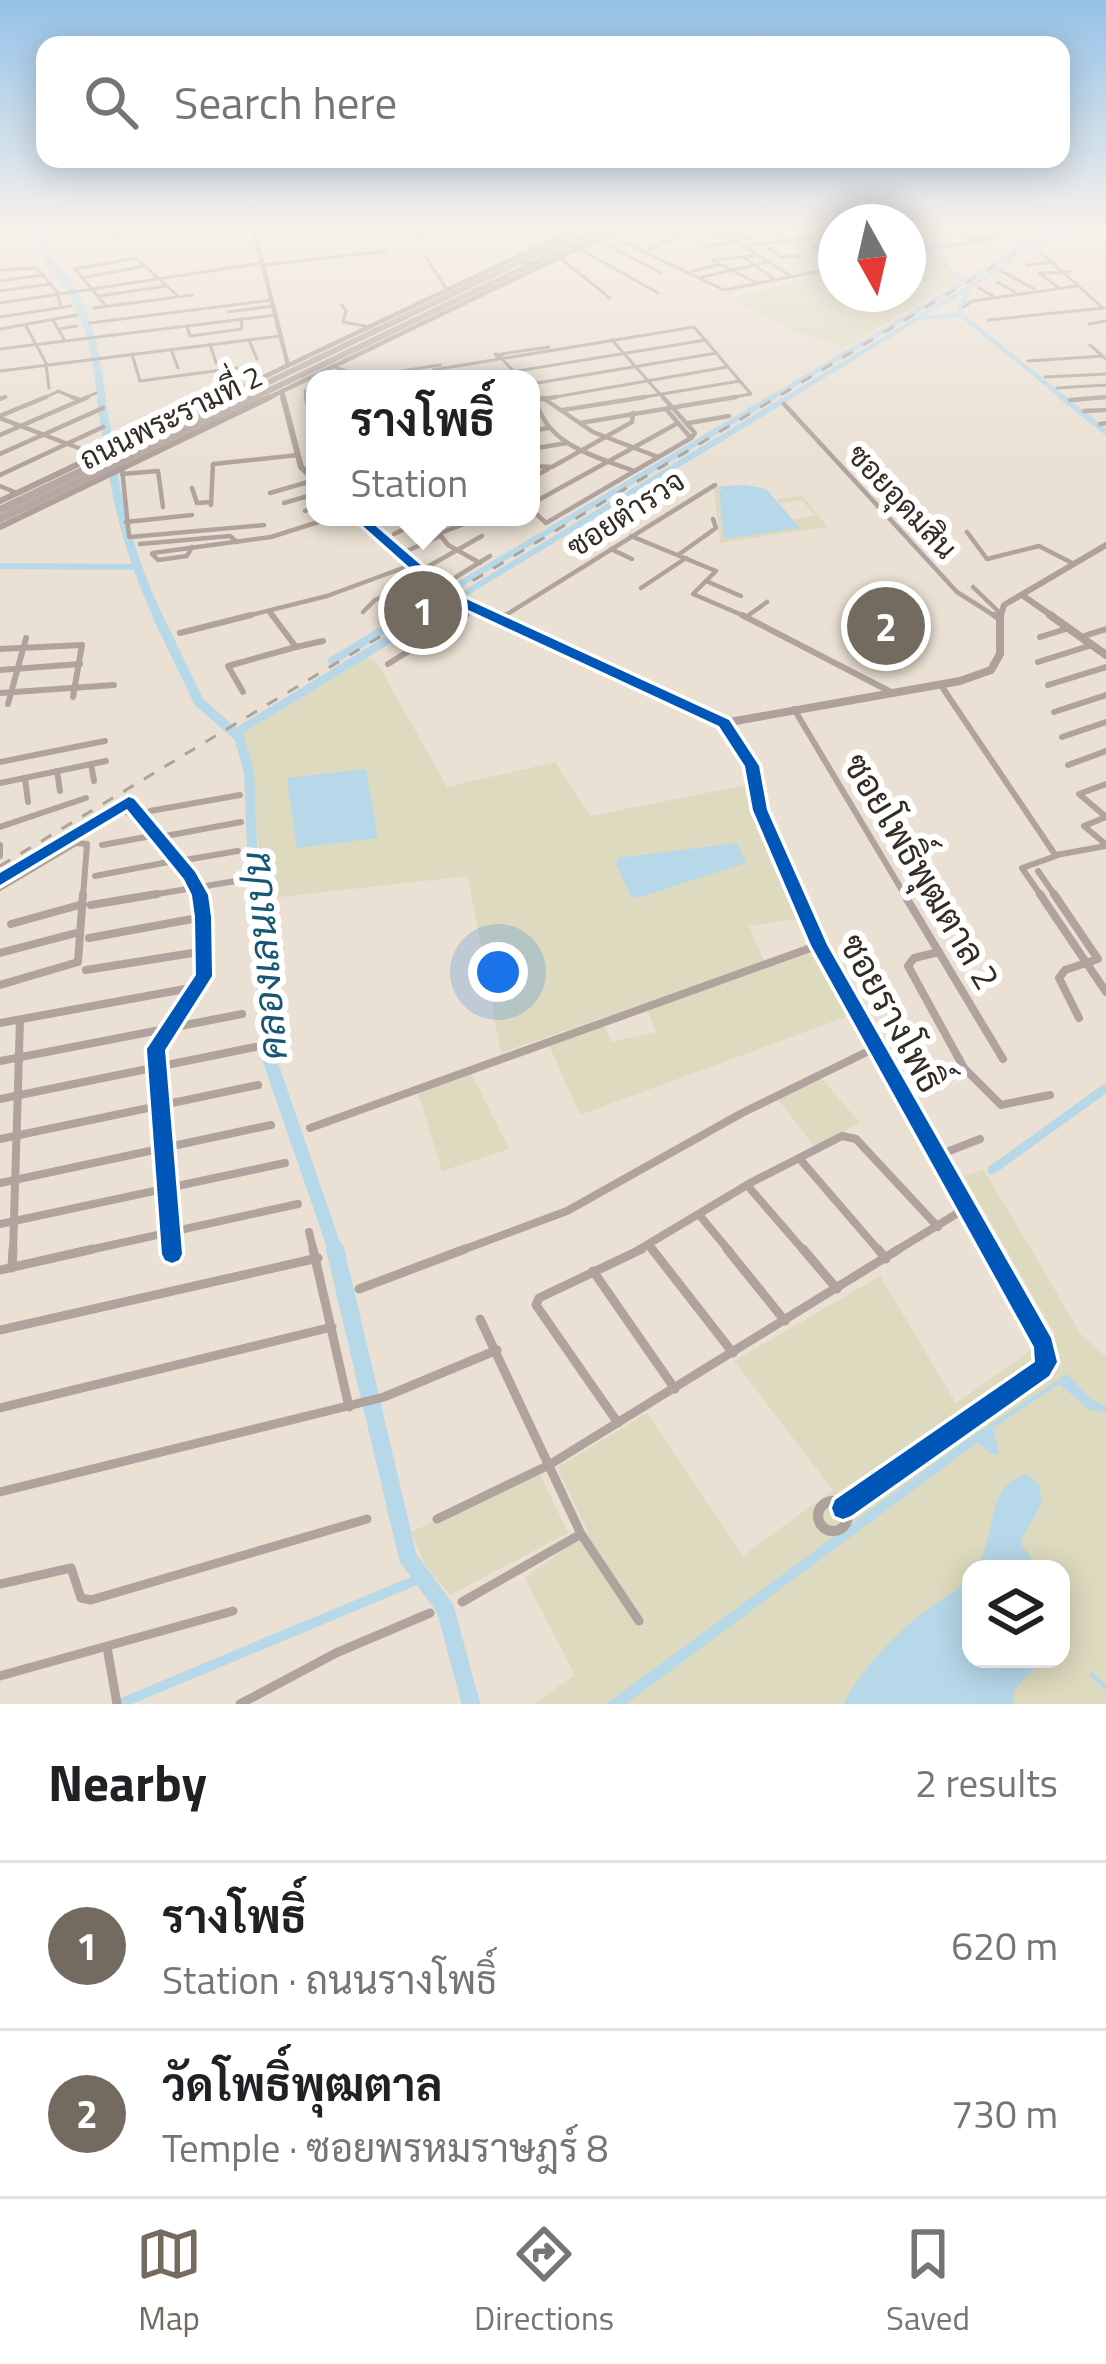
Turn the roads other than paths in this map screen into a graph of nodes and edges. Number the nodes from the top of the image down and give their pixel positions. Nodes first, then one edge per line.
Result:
1 (61, 307) edge
2 (103, 307) edge
3 (223, 307) edge
4 (255, 307) edge
5 (273, 307) edge
6 (342, 307) edge
7 (413, 307) edge
8 (426, 307) edge
9 (431, 307) edge
10 (436, 307) edge
11 (455, 307) edge
12 (94, 308) dead end
13 (1105, 309) edge
14 (228, 312) dead end
15 (77, 315) dead end
16 (275, 316) junction
17 (0, 317) edge
18 (54, 318) junction
19 (241, 320) junction
20 (988, 320) dead end
21 (1106, 321) edge
22 (90, 322) dead end
23 (25, 324) junction
24 (1089, 324) dead end
25 (77, 326) dead end
26 (187, 326) junction
27 (370, 327) junction
28 (0, 328) edge
29 (58, 329) junction
30 (132, 332) junction
31 (280, 336) junction
32 (249, 340) junction
33 (612, 340) junction
34 (706, 340) junction
35 (65, 341) junction
36 (233, 342) junction
37 (1099, 342) dead end
38 (220, 343) junction
39 (36, 344) junction
40 (121, 344) dead end
41 (210, 344) junction
42 (549, 347) dead end
43 (171, 349) junction
44 (0, 352) edge
45 (223, 353) dead end
46 (624, 353) junction
47 (717, 353) junction
48 (132, 354) junction
49 (1103, 354) edge
50 (118, 356) junction
51 (238, 356) dead end
52 (286, 356) junction
53 (500, 357) junction
54 (257, 358) dead end
55 (303, 358) junction
56 (1028, 361) dead end
57 (216, 363) dead end
58 (46, 365) junction
59 (288, 365) junction
60 (119, 366) dead end
61 (332, 366) junction
62 (637, 366) junction
63 (728, 367) junction
64 (178, 368) dead end
65 (236, 368) dead end
66 (4, 370) edge
67 (324, 370) edge
68 (344, 370) edge
69 (413, 370) edge
70 (433, 370) dead end
71 (513, 370) edge
72 (520, 370) edge
73 (1106, 374) edge
74 (1046, 377) dead end
75 (306, 379) edge
76 (649, 379) junction
77 (740, 381) junction
78 (540, 385) edge
79 (1106, 386) edge
80 (50, 388) dead end
81 (1057, 388) dead end
82 (282, 391) junction
83 (660, 392) junction
84 (96, 393) dead end
85 (1106, 398) edge
86 (540, 399) edge
87 (540, 399) edge
88 (80, 400) junction
89 (1070, 400) dead end
90 (784, 404) dead end
91 (669, 407) junction
92 (103, 408) dead end
93 (563, 410) junction
94 (1106, 410) edge
95 (1084, 411) dead end
96 (633, 413) junction
97 (729, 416) dead end
98 (0, 417) edge
99 (540, 420) edge
100 (580, 423) junction
101 (682, 424) junction
102 (21, 426) junction
103 (104, 427) dead end
104 (548, 428) junction
105 (540, 429) edge
106 (0, 435) edge
107 (44, 435) junction
108 (605, 437) junction
109 (567, 443) junction
110 (67, 444) junction
111 (120, 447) junction
112 (633, 447) junction
113 (540, 448) edge
114 (581, 450) junction
115 (0, 454) edge
116 (298, 455) junction
117 (658, 457) junction
118 (609, 461) junction
119 (112, 464) junction
120 (306, 465) edge
121 (540, 466) edge
122 (552, 467) junction
123 (634, 471) junction
124 (540, 473) edge
125 (0, 475) edge
126 (306, 483) edge
127 (38, 484) joint
128 (715, 485) dead end
129 (0, 486) edge
130 (192, 488) dead end
131 (270, 493) dead end
132 (306, 496) edge
133 (15, 497) junction
134 (284, 502) dead end
135 (540, 502) edge
136 (163, 507) dead end
137 (1, 515) edge
138 (192, 515) dead end
139 (540, 517) edge
140 (713, 519) dead end
141 (126, 522) junction
142 (264, 524) dead end
143 (306, 526) edge
144 (368, 526) edge
145 (410, 526) edge
146 (433, 526) edge
147 (459, 526) edge
148 (967, 532) dead end
149 (394, 534) dead end
150 (439, 535) junction
151 (482, 536) dead end
152 (631, 536) junction
153 (266, 538) junction
154 (240, 542) junction
155 (140, 544) dead end
156 (1106, 544) edge
157 (192, 548) junction
158 (611, 548) junction
159 (410, 550) dead end
160 (457, 550) junction
161 (272, 554) dead end
162 (244, 555) dead end
163 (490, 556) dead end
164 (682, 557) junction
165 (632, 560) dead end
166 (479, 563) junction
167 (1073, 564) junction
168 (411, 565) junction
169 (429, 566) dead end
170 (456, 577) dead end
171 (427, 579) junction
172 (706, 581) junction
173 (973, 587) dead end
174 (641, 588) dead end
175 (1022, 595) junction
176 (741, 596) dead end
177 (767, 602) dead end
178 (476, 609) junction
179 (269, 612) junction
180 (363, 612) dead end
181 (999, 615) junction
182 (746, 617) junction
183 (500, 620) junction
184 (1069, 628) junction
185 (1106, 629) edge
186 (180, 633) dead end
187 (1040, 637) dead end
188 (1081, 637) junction
189 (26, 638) dead end
190 (323, 640) dead end
191 (1092, 645) junction
192 (23, 647) junction
193 (296, 647) junction
194 (0, 649) edge
195 (1106, 655) edge
196 (1039, 662) dead end
197 (80, 664) junction
198 (388, 664) dead end
199 (1106, 667) edge
200 (16, 669) junction
201 (0, 670) edge
202 (940, 684) junction
203 (114, 685) dead end
204 (1048, 685) dead end
205 (74, 688) junction
206 (10, 692) junction
207 (243, 692) dead end
208 (891, 692) junction
209 (0, 693) edge
210 (1106, 694) edge
211 (73, 697) dead end
212 (8, 704) dead end
213 (794, 710) junction
214 (1054, 712) dead end
215 (1106, 722) edge
216 (724, 723) junction
217 (1062, 737) dead end
218 (105, 741) dead end
219 (63, 749) junction
220 (1106, 752) edge
221 (17, 759) junction
222 (106, 761) dead end
223 (0, 762) edge
224 (91, 764) junction
225 (1068, 765) dead end
226 (67, 769) junction
227 (57, 771) junction
228 (22, 778) junction
229 (94, 781) dead end
230 (0, 783) edge
231 (1106, 784) edge
232 (60, 791) dead end
233 (239, 795) dead end
234 (86, 797) dead end
235 (28, 802) dead end
236 (117, 809) junction
237 (140, 817) junction
238 (1106, 817) edge
239 (241, 822) dead end
240 (0, 827) edge
241 (159, 836) junction
242 (1104, 844) edge
243 (0, 845) edge
244 (102, 845) dead end
245 (238, 851) dead end
246 (0, 856) edge
247 (1056, 856) junction
248 (179, 861) junction
249 (1032, 862) junction
250 (1038, 872) junction
251 (95, 876) dead end
252 (242, 880) dead end
253 (1030, 880) junction
254 (0, 885) edge
255 (197, 888) junction
256 (87, 905) junction
257 (203, 917) junction
258 (11, 924) dead end
259 (80, 932) junction
260 (89, 938) dead end
261 (819, 945) junction
262 (205, 951) junction
263 (0, 952) edge
264 (939, 952) junction
265 (1088, 966) junction
266 (86, 970) dead end
267 (0, 985) edge
268 (196, 987) junction
269 (1106, 992) edge
270 (242, 1014) dead end
271 (1079, 1018) dead end
272 (20, 1020) junction
273 (0, 1023) edge
274 (167, 1027) junction
275 (255, 1047) dead end
276 (878, 1047) junction
277 (17, 1057) junction
278 (1003, 1059) dead end
279 (0, 1060) edge
280 (157, 1067) junction
281 (258, 1085) dead end
282 (1050, 1095) dead end
283 (15, 1096) junction
284 (0, 1099) edge
285 (158, 1105) junction
286 (271, 1125) dead end
287 (310, 1128) dead end
288 (14, 1136) junction
289 (0, 1139) edge
290 (980, 1139) dead end
291 (163, 1148) junction
292 (937, 1155) junction
293 (799, 1158) junction
294 (285, 1163) dead end
295 (14, 1180) junction
296 (0, 1183) edge
297 (747, 1185) junction
298 (166, 1189) junction
299 (298, 1204) dead end
300 (966, 1208) junction
301 (700, 1217) junction
302 (14, 1222) junction
303 (0, 1225) edge
304 (938, 1226) junction
305 (169, 1232) junction
306 (309, 1232) dead end
307 (649, 1246) junction
308 (172, 1254) dead end
309 (318, 1258) junction
310 (886, 1259) junction
311 (12, 1268) junction
312 (0, 1270) edge
313 (593, 1271) junction
314 (359, 1289) dead end
315 (837, 1289) junction
316 (481, 1319) dead end
317 (785, 1321) junction
318 (332, 1328) junction
319 (0, 1330) edge
320 (496, 1350) junction
321 (733, 1354) junction
322 (675, 1389) junction
323 (353, 1406) junction
324 (0, 1408) edge
325 (618, 1423) junction
326 (549, 1465) junction
327 (0, 1492) edge
328 (844, 1508) dead end
329 (367, 1519) dead end
330 (437, 1519) dead end
331 (581, 1534) junction
332 (0, 1584) edge
333 (463, 1602) dead end
334 (233, 1610) dead end
335 (430, 1613) dead end
336 (639, 1621) dead end
337 (107, 1647) junction
338 (0, 1676) edge
339 (118, 1704) edge
340 (240, 1704) edge

1 - 17 street
2 - 12 street
3 - 22 street
4 - 14 street
5 - 16 street
6 - 27 street
7 - 27 street, ถนนพระรามที่ 2
8 - 111 highway, ถนนพระรามที่ 2
9 - 137 highway
10 - 119 highway, ถนนพระรามที่ 2
11 - 61 street, ถนนพระรามที่ 2
13 - 20 street
15 - 18 street
16 - 19 street
16 - 31 street
18 - 23 street
18 - 29 street
19 - 26 street
19 - 26 street
21 - 24 street
23 - 28 street
23 - 39 street
25 - 29 street
26 - 30 street
27 - 55 street, ถนนพระรามที่ 2
29 - 35 street
30 - 35 street
30 - 40 street
31 - 32 street
31 - 52 street
32 - 36 street
32 - 54 street
33 - 34 street
33 - 46 street
33 - 53 street
34 - 46 street
34 - 47 street
35 - 39 street
36 - 38 street
36 - 51 street
37 - 49 street
38 - 41 street
38 - 45 street
39 - 44 street
39 - 58 street
41 - 43 street
41 - 57 street
42 - 53 street
43 - 48 street
43 - 64 street
44 - 66 street
46 - 62 street
46 - 72 street
47 - 62 street
47 - 63 street
48 - 50 street
48 - 65 street
49 - 56 street
50 - 58 street
50 - 60 street
52 - 55 street
52 - 59 street
53 - 69 street
53 - 70 street
53 - 71 street
55 - 59 street, ถนนพระรามที่ 2
58 - 66 street
58 - 80 street
59 - 111 street, ถนนพระรามที่ 2
61 - 67 street, ถนนพระรามที่ 2
61 - 68 street
62 - 76 street
62 - 78 street
63 - 76 street
63 - 77 street
73 - 74 street
75 - 82 street, ถนนพระรามที่ 2
76 - 83 street
76 - 86 street
77 - 83 street
77 - 91 street
79 - 81 street
82 - 116 street
82 - 119 street, ถนนพระรามที่ 2
83 - 91 street
83 - 93 street
84 - 88 street
85 - 89 street
87 - 93 street
88 - 98 street
88 - 102 street
90 - 181 street, ซอยอุดมสิน
91 - 96 street
91 - 101 street
92 - 107 street
93 - 100 street
94 - 95 street
96 - 100 street
96 - 108 street
97 - 101 street
98 - 102 street
99 - 104 street
100 - 108 street
101 - 112 street
101 - 117 street
102 - 106 street
102 - 107 street
103 - 110 street
104 - 105 street
104 - 109 street
107 - 110 street
107 - 115 street
108 - 112 street
108 - 114 street
109 - 113 street
109 - 114 street
110 - 119 street
110 - 125 street
111 - 119 highway, ถนนพระรามที่ 2
112 - 117 street
112 - 118 street
114 - 118 street
114 - 122 street
116 - 120 street
116 - 130 street
117 - 123 street
118 - 123 street
118 - 135 street
119 - 127 street, ถนนพระรามที่ 2
119 - 133 highway, ถนนพระรามที่ 2
119 - 136 street
119 - 137 street, ถนนพระรามที่ 2
119 - 137 highway, ถนนพระรามที่ 2
119 - 141 street
121 - 122 street
122 - 124 street
123 - 139 street
126 - 131 street
127 - 133 highway
128 - 152 street, ซอยตำรวจ
129 - 133 street
132 - 134 street
133 - 137 highway, ถนนพระรามที่ 2
138 - 141 street
140 - 164 street
141 - 142 street
143 - 153 street
144 - 168 street
145 - 149 street
146 - 150 street
147 - 150 street
148 - 167 street
150 - 159 street
150 - 160 street
151 - 160 street
152 - 158 street, ซอยตำรวจ
152 - 164 street
153 - 154 street
153 - 161 street
154 - 155 street
154 - 157 street
154 - 162 street
156 - 167 street
157 - 157 street
158 - 165 street
158 - 183 street, ซอยตำรวจ
160 - 166 street
160 - 169 street
163 - 166 street
164 - 172 street
164 - 174 street
166 - 170 street
167 - 175 street
168 - 171 street
168 - 179 street
171 - 178 street
171 - 180 street
172 - 176 street
172 - 182 street
173 - 181 street
175 - 181 street
175 - 184 street
177 - 182 street
178 - 183 street
178 - 198 street
179 - 186 street
179 - 193 street
181 - 202 street
182 - 208 street
183 - 216 street
184 - 187 street
184 - 188 street
185 - 188 street
188 - 191 street
189 - 192 street
190 - 193 street
191 - 195 street
191 - 196 street
192 - 194 street
192 - 197 street
192 - 200 street
193 - 207 street
197 - 200 street
197 - 205 street
199 - 204 street
200 - 201 street
200 - 206 street
202 - 208 street
202 - 247 street
203 - 205 street
205 - 206 street
205 - 211 street
206 - 209 street
206 - 212 street
208 - 213 street
210 - 214 street
213 - 216 street
213 - 264 street, ซอยโพธิ์พุฒตาล 2
215 - 217 street
216 - 261 street, ซอยรางโพธิ์
218 - 219 street
219 - 221 street
219 - 226 street
220 - 225 street
221 - 223 street
221 - 228 street
222 - 224 street
224 - 226 street
224 - 229 street
226 - 227 street
227 - 228 street
227 - 232 street
228 - 230 street
228 - 235 street
231 - 238 street
233 - 237 street
234 - 240 street
236 - 237 street
236 - 237 street
236 - 254 street
237 - 241 street
238 - 242 street
239 - 241 street
241 - 244 street
241 - 248 street
242 - 247 street
243 - 246 street
245 - 248 street
247 - 249 street
248 - 251 street
248 - 255 street
249 - 250 street
249 - 253 street
250 - 253 street
250 - 265 street
252 - 255 street
253 - 265 street
254 - 256 street
255 - 256 street
255 - 257 street
256 - 258 street
256 - 259 street
257 - 260 street
257 - 262 street
259 - 263 street
259 - 267 street
261 - 276 street, ซอยรางโพธิ์
261 - 287 street
262 - 266 street
262 - 268 street
264 - 278 street, ซอยโพธิ์พุฒตาล 2
264 - 282 street
265 - 269 street
265 - 271 street
268 - 272 street
268 - 274 street
270 - 274 street
272 - 273 street
272 - 277 street
274 - 277 street
274 - 280 street
275 - 280 street
276 - 292 street, ซอยรางโพธิ์
276 - 314 street
277 - 279 street
277 - 283 street
280 - 283 street
280 - 285 street
281 - 285 street
283 - 284 street
283 - 288 street
285 - 288 street
285 - 291 street
286 - 291 street
288 - 289 street
288 - 295 street
290 - 292 street
291 - 295 street
291 - 298 street
292 - 300 street, ซอยรางโพธิ์
293 - 297 street
293 - 304 street
293 - 310 street
294 - 298 street
295 - 296 street
295 - 302 street
297 - 301 street
297 - 315 street
298 - 302 street
298 - 305 street
299 - 305 street
300 - 304 street
300 - 328 street, ซอยรางโพธิ์
301 - 307 street
301 - 317 street
302 - 303 street
302 - 311 street
304 - 310 street
305 - 308 street
305 - 311 street
306 - 309 street
307 - 313 street
307 - 321 street
309 - 318 street
309 - 319 street
310 - 315 street
311 - 312 street
313 - 322 street
313 - 325 street
315 - 317 street
316 - 320 street
317 - 321 street
318 - 323 street
318 - 324 street
320 - 323 street
320 - 326 street
321 - 322 street
322 - 325 street
323 - 327 street
325 - 326 street
326 - 330 street
326 - 331 street
329 - 332 street
331 - 333 street
331 - 336 street
334 - 337 street
335 - 340 street
337 - 338 street
337 - 339 street

